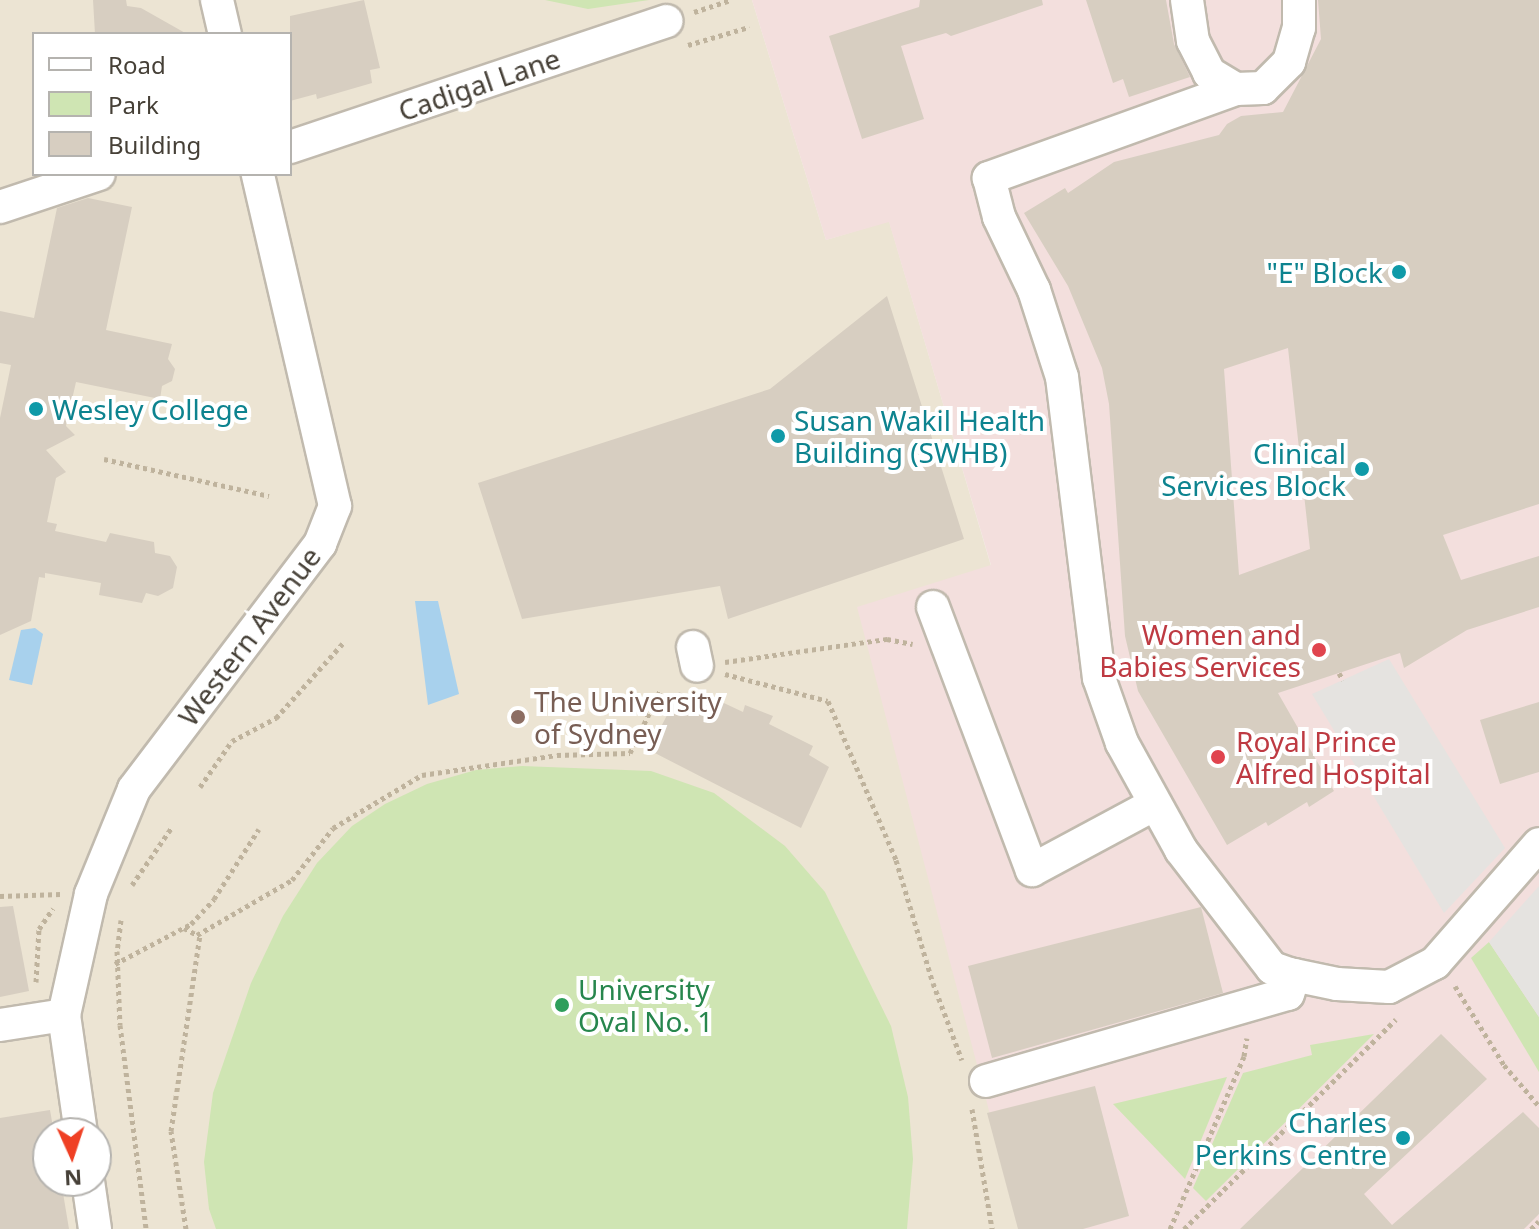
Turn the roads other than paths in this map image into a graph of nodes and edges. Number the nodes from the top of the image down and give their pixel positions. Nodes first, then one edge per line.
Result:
1 (217, 0) edge
2 (1187, 0) edge
3 (1299, 0) edge
4 (667, 21) dead end
5 (225, 32) edge
6 (1236, 89) junction
7 (292, 146) edge
8 (93, 176) edge
9 (258, 176) edge
10 (0, 207) edge
11 (933, 607) dead end
12 (1153, 805) junction
13 (1539, 844) edge
14 (1294, 975) junction
15 (56, 998) junction
16 (0, 1025) edge
17 (974, 1085) road end
18 (78, 1117) edge
19 (90, 1197) edge
20 (95, 1229) edge

1 - 5 lane
2 - 6 lane
3 - 6 lane
4 - 7 lane, Cadigal Lane
6 - 12 lane
8 - 10 lane
9 - 15 lane, Western Avenue
11 - 12 lane
12 - 14 lane
13 - 14 lane
14 - 17 lane
15 - 16 lane
15 - 18 lane
19 - 20 lane

